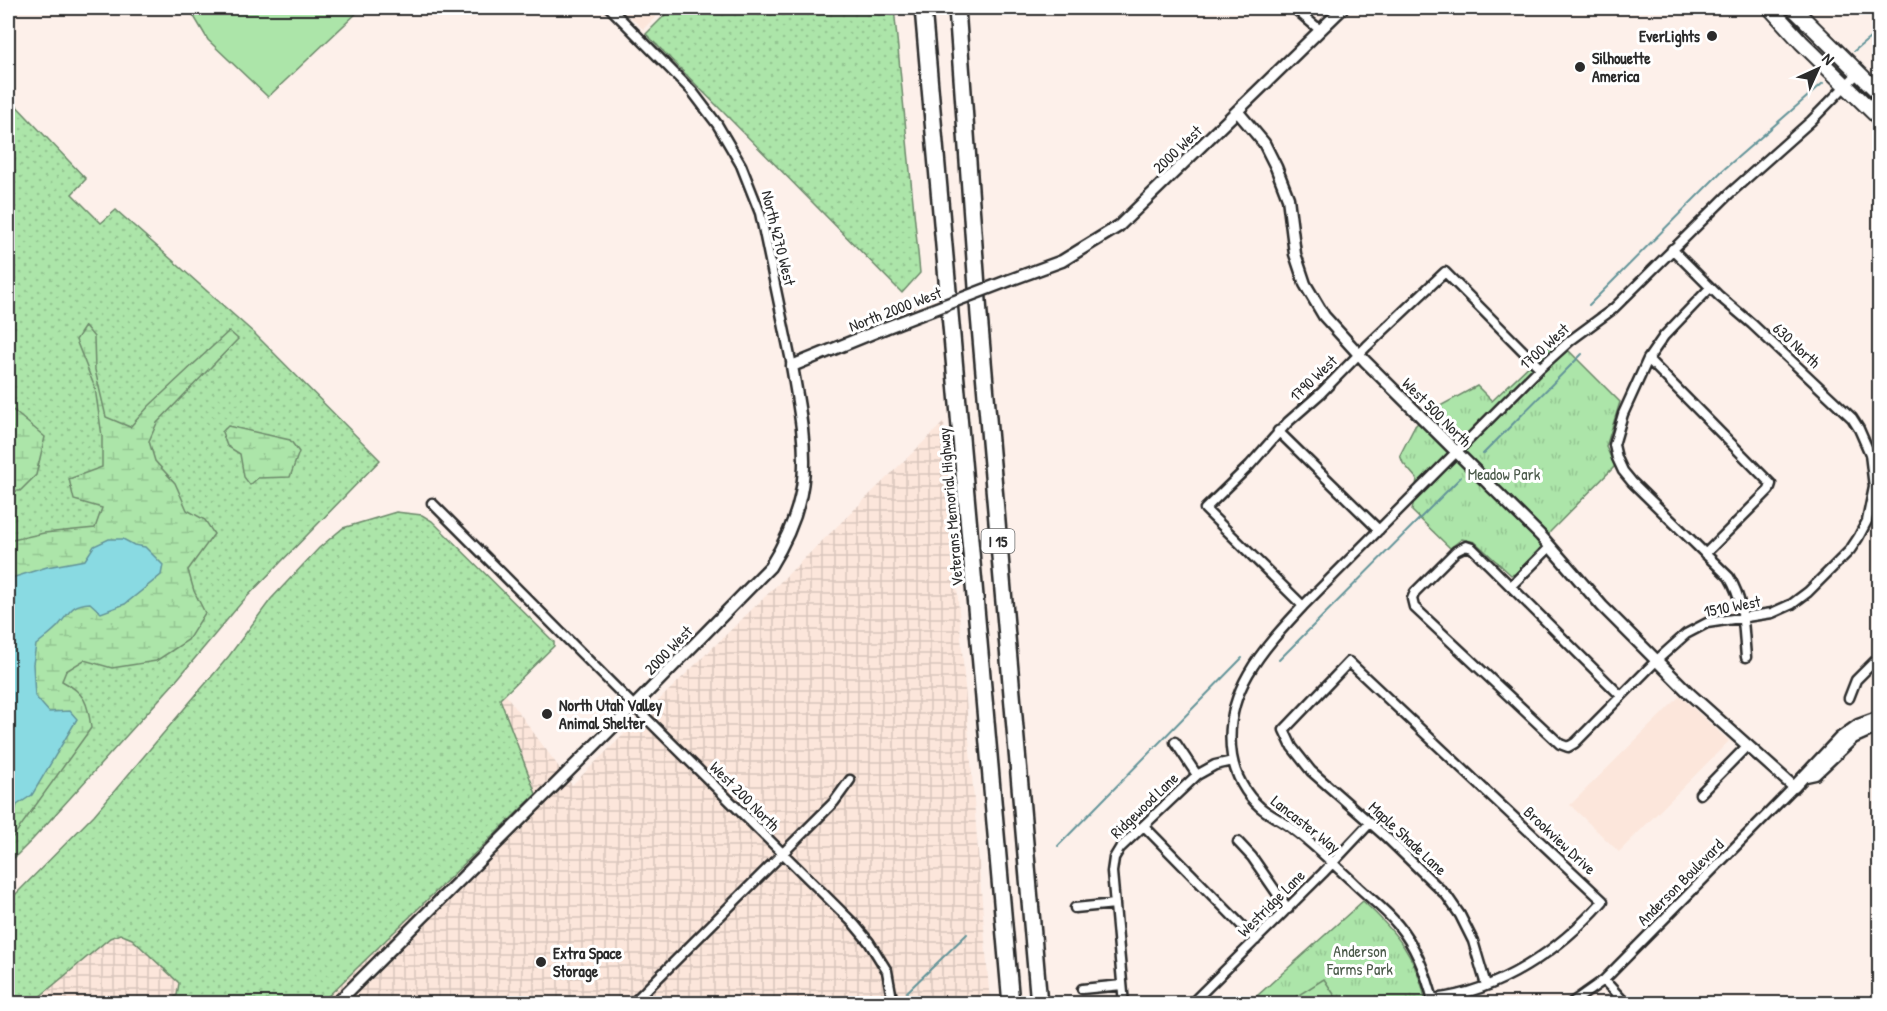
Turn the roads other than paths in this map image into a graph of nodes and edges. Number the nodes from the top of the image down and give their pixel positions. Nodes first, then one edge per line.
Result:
1 (610, 8) edge
2 (923, 8) edge
3 (957, 8) edge
4 (1294, 8) edge
5 (1342, 8) edge
6 (1770, 8) edge
7 (1793, 8) edge
8 (1320, 30) junction
9 (1858, 73) junction
10 (1845, 86) junction
11 (1880, 94) edge
12 (1237, 111) junction
13 (1880, 119) edge
14 (1672, 249) junction
15 (1010, 280) joint
16 (1710, 288) junction
17 (1359, 354) junction
18 (1648, 359) junction
19 (792, 366) junction
20 (1540, 368) junction
21 (1278, 431) junction
22 (1456, 453) junction
23 (1877, 480) edge
24 (432, 503) dead end
25 (1379, 530) junction
26 (1551, 547) junction
27 (1705, 554) junction
28 (1512, 586) junction
29 (1303, 606) junction
30 (1742, 617) junction
31 (1263, 653) joint
32 (1880, 656) edge
33 (1746, 657) dead end
34 (1657, 660) junction
35 (1621, 696) junction
36 (1849, 698) dead end
37 (633, 706) junction
38 (1880, 717) edge
39 (1880, 726) edge
40 (1284, 730) joint
41 (1175, 742) dead end
42 (1748, 745) junction
43 (1233, 761) junction
44 (1197, 775) junction
45 (1806, 776) junction
46 (850, 780) dead end
47 (1794, 787) junction
48 (1700, 794) dead end
49 (1370, 823) junction
50 (1144, 826) junction
51 (1238, 842) dead end
52 (783, 854) junction
53 (1333, 863) junction
54 (1115, 904) junction
55 (1075, 908) dead end
56 (1288, 909) junction
57 (1256, 940) junction
58 (1604, 980) junction
59 (1122, 985) junction
60 (1486, 985) junction
61 (1082, 989) dead end
62 (1433, 1002) edge
63 (336, 1004) edge
64 (633, 1004) edge
65 (893, 1004) edge
66 (1011, 1004) edge
67 (1039, 1004) edge
68 (1124, 1004) edge
69 (1191, 1004) edge
70 (1570, 1004) edge
71 (1626, 1004) edge

1 - 19 street, North 4270 West
2 - 66 highway, Veterans Memorial Highway / I 15
3 - 67 highway, I 15
4 - 8 street
5 - 8 street, 2000 West
6 - 10 main road
7 - 9 main road
8 - 12 street, 2000 West
9 - 10 street, 1700 West
9 - 11 main road
10 - 13 main road
10 - 14 street, 1700 West
12 - 15 street, 2000 West
12 - 17 street, West 500 North
14 - 16 street, 630 North
14 - 20 street, 1700 West
15 - 19 street, North 2000 West, bridge
16 - 18 street
16 - 23 street, 630 North
17 - 20 street, 1790 West
17 - 21 street, 1790 West
17 - 22 street, West 500 North
18 - 27 street
18 - 27 street
19 - 37 street, 2000 West
20 - 22 street, 1700 West
21 - 25 street
21 - 29 street, 1790 West
22 - 25 street, 1700 West
22 - 26 street, West 500 North
23 - 30 street, 1510 West
24 - 37 street, West 200 North
25 - 29 street, 1700 West
26 - 28 street
26 - 34 street, West 500 North
27 - 30 street
28 - 35 street
28 - 35 street, 1510 West
29 - 31 street, 1700 West
30 - 33 street
30 - 34 street, 1510 West
31 - 43 street, Lancaster Way
32 - 36 street
34 - 35 street, 1510 West
34 - 42 street, West 500 North
37 - 52 street, West 200 North
37 - 63 street, 2000 West
38 - 45 street, Anderson Boulevard
39 - 45 street, Anderson Boulevard
40 - 49 street, Maple Shade Lane
40 - 60 street, Brookview Drive
41 - 44 street
42 - 47 street, West 500 North
42 - 48 street
43 - 44 street, Ridgewood Lane
43 - 53 street, Lancaster Way
44 - 50 street, Ridgewood Lane
45 - 47 street, Anderson Boulevard
46 - 52 street
47 - 58 street, Anderson Boulevard
49 - 53 street, Westridge Lane
49 - 60 street, Maple Shade Lane
50 - 54 street, Ridgewood Lane
50 - 57 street
51 - 56 street
52 - 64 street
52 - 65 street, West 200 North
53 - 56 street, Westridge Lane
53 - 62 street, Lancaster Way
54 - 55 street
54 - 59 street, Ridgewood Lane
56 - 57 street, Westridge Lane
57 - 69 street, Westridge Lane
58 - 70 street, Anderson Boulevard
58 - 71 street
59 - 61 street
59 - 68 street, Ridgewood Lane
60 - 62 street, Brookview Drive

